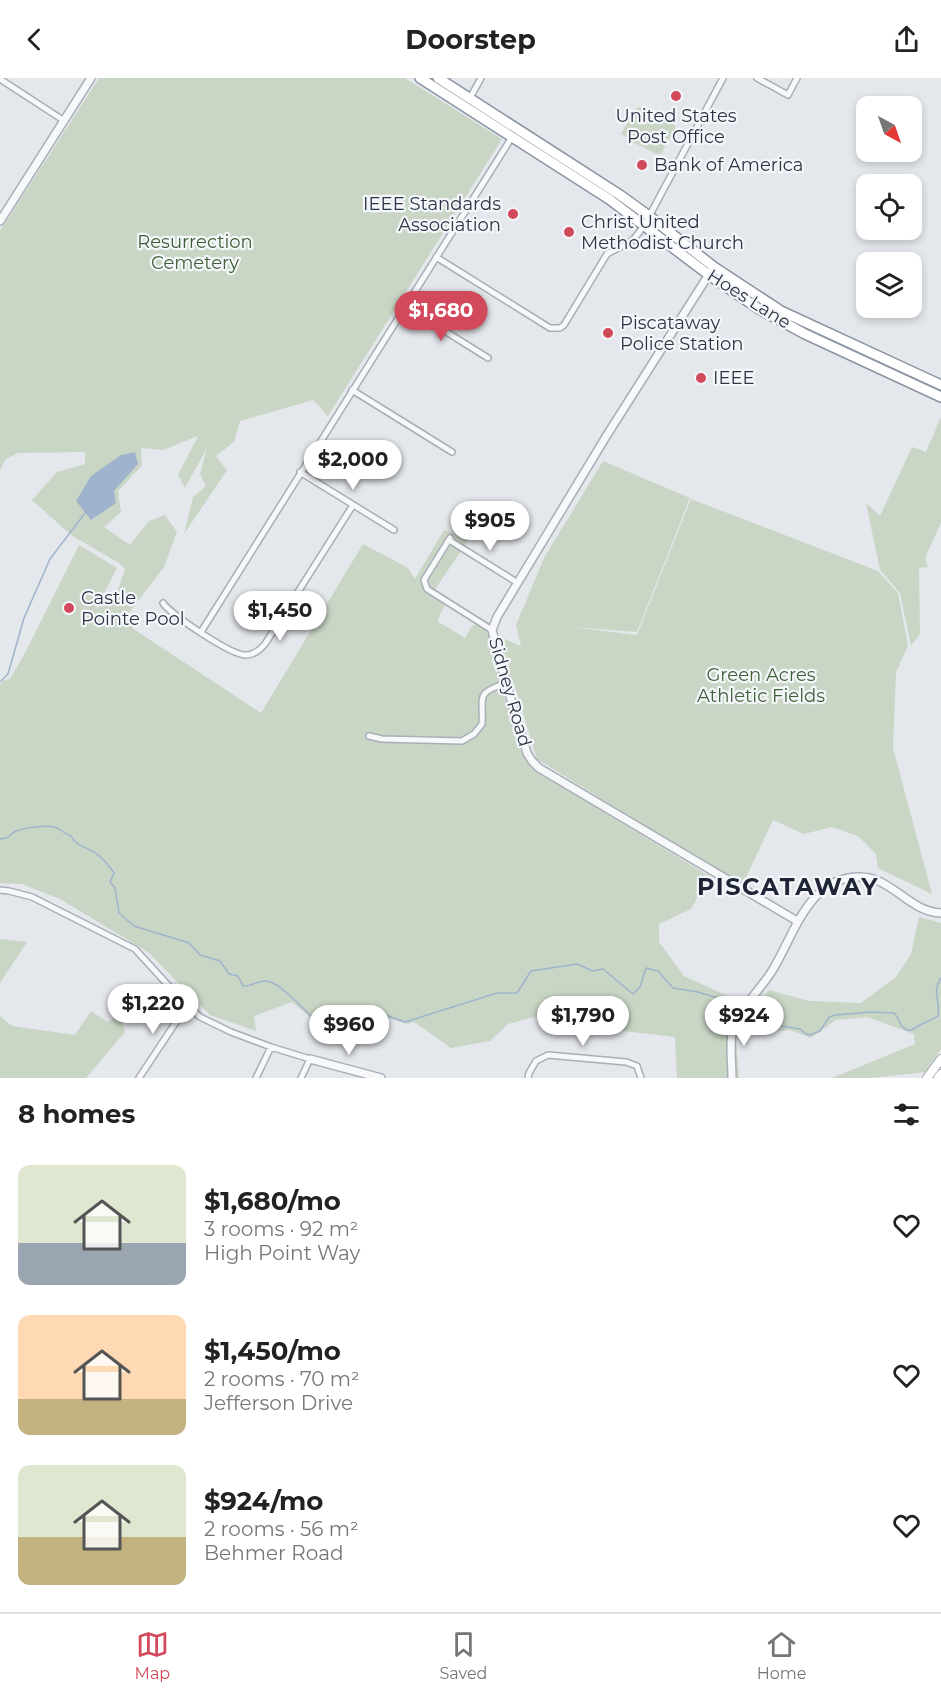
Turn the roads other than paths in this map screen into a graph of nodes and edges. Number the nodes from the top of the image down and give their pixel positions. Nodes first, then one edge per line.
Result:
1 (91, 78) edge
2 (420, 78) edge
3 (438, 78) edge
4 (481, 78) edge
5 (723, 78) edge
6 (757, 78) edge
7 (797, 78) edge
8 (0, 79) edge
9 (470, 98) junction
10 (63, 120) junction
11 (512, 137) junction
12 (649, 216) junction
13 (0, 221) edge
14 (644, 226) junction
15 (436, 257) junction
16 (711, 271) junction
17 (405, 306) junction
18 (488, 358) dead end
19 (941, 385) edge
20 (352, 390) junction
21 (941, 397) edge
22 (452, 452) dead end
23 (300, 472) junction
24 (353, 505) junction
25 (394, 530) dead end
26 (518, 583) junction
27 (163, 603) dead end
28 (492, 630) junction
29 (201, 632) junction
30 (506, 682) junction
31 (369, 736) dead end
32 (0, 890) edge
33 (941, 914) edge
34 (796, 921) junction
35 (188, 1007) junction
36 (271, 1047) junction
37 (310, 1059) junction
38 (941, 1059) edge
39 (139, 1078) edge
40 (256, 1078) edge
41 (301, 1078) edge
42 (381, 1078) edge
43 (528, 1078) edge
44 (641, 1078) edge
45 (732, 1078) edge
46 (927, 1078) edge

1 - 10 street
2 - 11 highway, Hoes Lane
3 - 9 highway, Hoes Lane
4 - 9 street
5 - 12 street
6 - 7 street
8 - 10 street
9 - 12 highway, Hoes Lane
10 - 13 street
11 - 14 highway, Hoes Lane
11 - 15 street
12 - 14 street
12 - 16 highway, Hoes Lane
14 - 15 street
14 - 16 highway, Hoes Lane
15 - 17 street
16 - 19 highway, Hoes Lane
16 - 21 highway, Hoes Lane
16 - 26 street, Sidney Road
17 - 18 street
17 - 20 street
20 - 22 street
20 - 23 street
23 - 24 street
23 - 29 street
24 - 25 street
24 - 29 street
26 - 28 street, Sidney Road
26 - 28 street
27 - 29 street
28 - 30 street, Sidney Road
30 - 31 street
30 - 34 street, Sidney Road
32 - 35 street
33 - 34 street
34 - 45 street
35 - 36 street
35 - 39 street
36 - 37 street
36 - 40 street
37 - 41 street
37 - 42 street
38 - 46 main road
43 - 44 street

